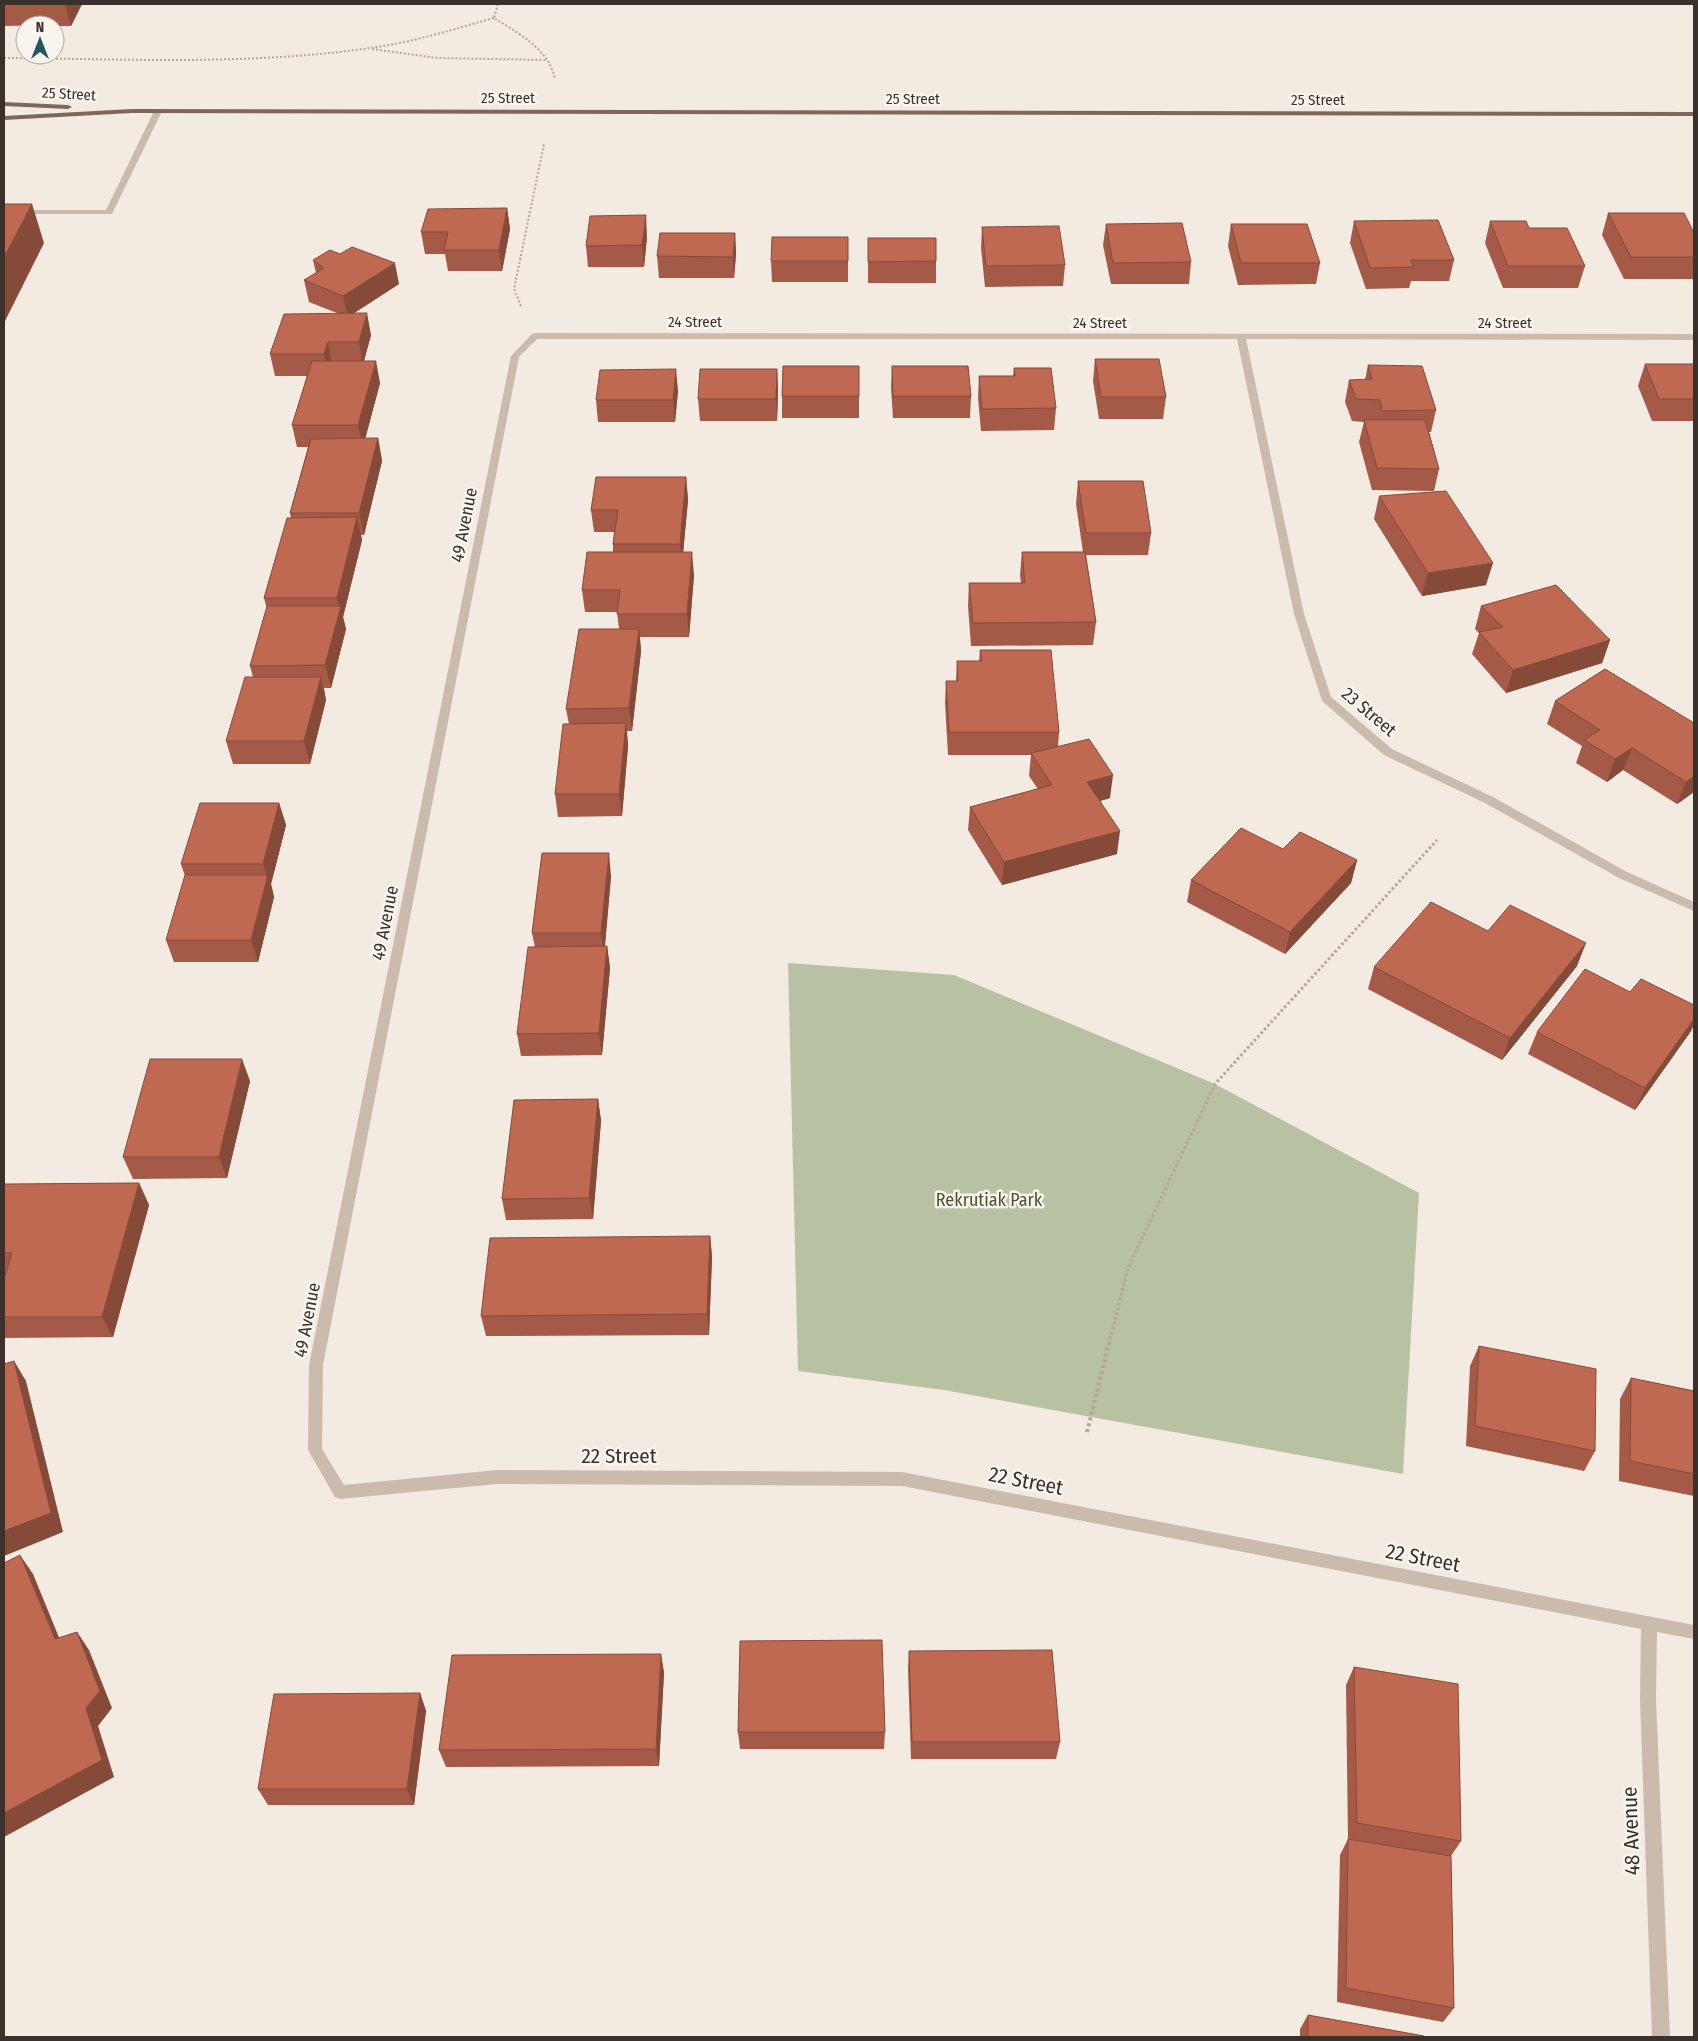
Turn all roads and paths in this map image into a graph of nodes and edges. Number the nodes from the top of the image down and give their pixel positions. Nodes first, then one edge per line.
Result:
1 (498, 4) edge
2 (494, 18) junction
3 (369, 48) junction
4 (4, 58) edge
5 (547, 60) junction
6 (555, 83) dead end
7 (4, 104) edge
8 (132, 111) junction
9 (158, 111) junction
10 (1694, 114) edge
11 (4, 118) edge
12 (545, 143) dead end
13 (4, 212) edge
14 (518, 297) dead end
15 (1241, 337) junction
16 (1694, 337) edge
17 (515, 356) joint
18 (1437, 840) dead end
19 (1694, 907) edge
20 (1086, 1432) dead end
21 (340, 1492) joint
22 (1649, 1624) junction
23 (1694, 1632) edge
24 (1661, 2037) edge

1 - 2 path
2 - 3 path
2 - 5 path
3 - 4 path
3 - 5 path
5 - 6 path
7 - 8 main road, 25 Street
8 - 9 main road, 25 Street
8 - 11 main road, 25 Street
9 - 10 main road, 25 Street
9 - 13 street
12 - 14 path
15 - 16 street, 24 Street
15 - 17 street, 24 Street
15 - 19 street, 23 Street
17 - 21 street, 49 Avenue
18 - 20 path
21 - 22 street, 22 Street
22 - 23 street, 22 Street
22 - 24 street, 48 Avenue

